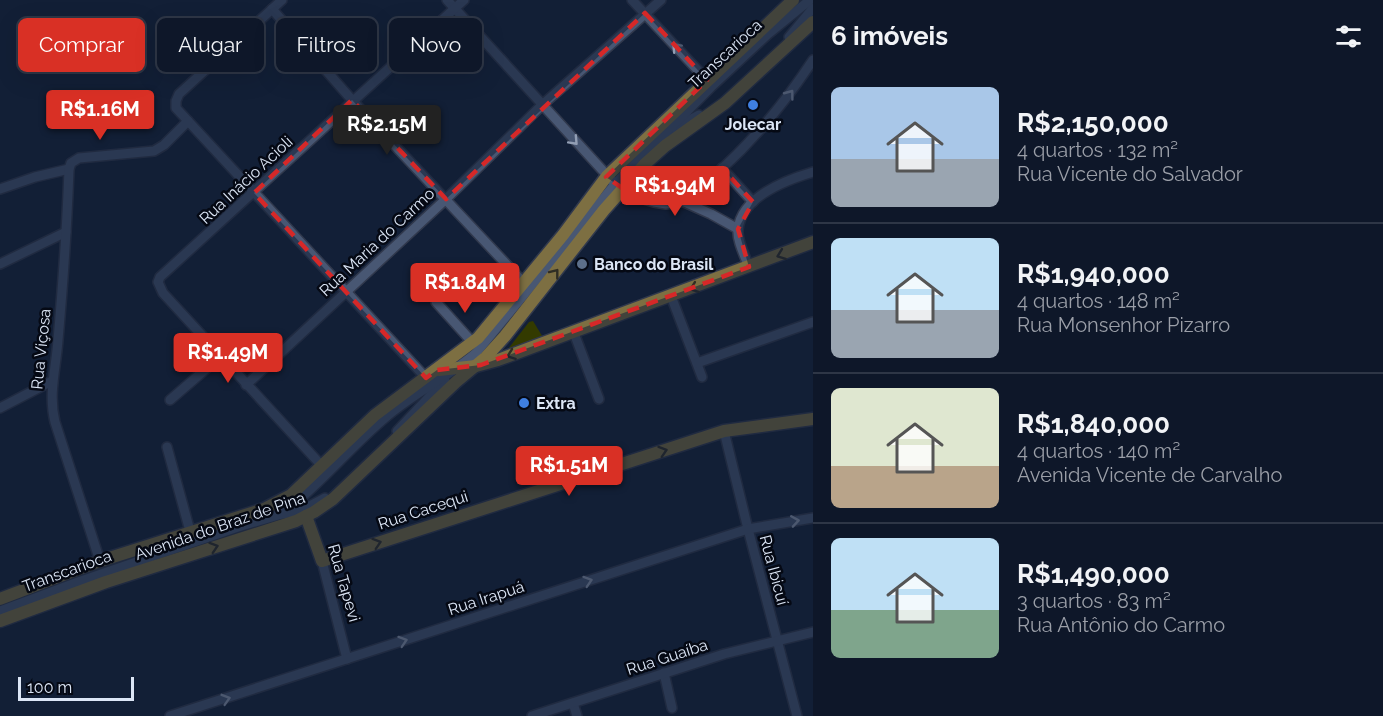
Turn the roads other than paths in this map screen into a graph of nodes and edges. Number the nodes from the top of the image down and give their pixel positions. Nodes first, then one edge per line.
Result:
1 (282, 0) edge
2 (447, 0) edge
3 (464, 0) edge
4 (632, 0) edge
5 (660, 0) edge
6 (810, 0) edge
7 (787, 2) edge
8 (813, 8) edge
9 (272, 9) junction
10 (454, 9) junction
11 (645, 13) junction
12 (813, 22) edge
13 (813, 60) edge
14 (707, 80) junction
15 (352, 100) junction
16 (542, 105) junction
17 (188, 121) junction
18 (664, 133) junction
19 (722, 168) junction
20 (69, 169) junction
21 (813, 172) edge
22 (614, 183) junction
23 (0, 189) edge
24 (254, 193) junction
25 (446, 199) junction
26 (682, 201) junction
27 (753, 202) junction
28 (738, 229) junction
29 (66, 232) junction
30 (813, 242) edge
31 (0, 264) edge
32 (749, 267) junction
33 (524, 283) junction
34 (347, 291) junction
35 (671, 296) junction
36 (436, 302) dead end
37 (813, 322) edge
38 (574, 333) junction
39 (473, 343) junction
40 (221, 356) junction
41 (697, 363) junction
42 (476, 366) junction
43 (458, 368) junction
44 (437, 370) junction
45 (702, 377) dead end
46 (426, 378) junction
47 (52, 381) junction
48 (246, 384) junction
49 (599, 399) dead end
50 (170, 400) dead end
51 (0, 408) edge
52 (813, 419) edge
53 (724, 431) junction
54 (167, 447) dead end
55 (322, 466) junction
56 (282, 514) junction
57 (306, 516) junction
58 (813, 518) edge
59 (747, 529) junction
60 (190, 531) junction
61 (100, 561) junction
62 (322, 561) junction
63 (0, 599) edge
64 (0, 611) edge
65 (0, 621) edge
66 (813, 632) edge
67 (777, 640) junction
68 (347, 660) junction
69 (664, 673) junction
70 (573, 703) junction
71 (672, 708) dead end
72 (190, 713) edge
73 (171, 716) edge
74 (532, 716) edge
75 (577, 716) edge
76 (797, 716) edge

1 - 9 street
2 - 10 street
3 - 10 street, Rua Inácio Acioli
4 - 11 street
5 - 11 street, Rua Maria do Carmo
6 - 18 street, Transcarioca
7 - 14 main road
8 - 18 street, Transcarioca
9 - 15 street
9 - 17 street
10 - 15 street, Rua Inácio Acioli
10 - 16 street
14 -> 11 street
11 - 16 street, Rua Maria do Carmo
12 - 22 main road
19 -> 13 street
14 - 22 main road
15 - 24 street, Rua Inácio Acioli
15 - 25 street
16 -> 22 street
16 - 25 street, Rua Maria do Carmo
17 - 20 street
17 - 24 street
18 - 22 street, Transcarioca
19 - 26 street
19 - 27 street
20 - 23 street
20 - 29 street, Rua Viçosa
21 - 27 street
22 - 26 street
22 - 33 main road
42 -> 22 main road
22 - 43 street, Transcarioca
24 - 34 street
24 - 40 street, Rua Inácio Acioli
25 - 33 street
25 - 34 street, Rua Maria do Carmo
26 - 28 street
27 - 28 street
28 - 32 street
29 - 31 street
29 - 47 street, Rua Viçosa
30 -> 32 main road, Avenida do Braz de Pina
32 -> 35 main road, Avenida do Braz de Pina
33 - 39 main road
34 - 46 street
34 - 48 street, Rua Maria do Carmo
35 - 38 main road, Avenida do Braz de Pina
35 - 41 street
36 - 39 street
37 - 41 street
38 -> 42 main road, Avenida do Braz de Pina
38 - 49 street
39 - 44 main road
40 - 48 street
40 - 50 street
41 - 45 street
42 - 43 main road, Avenida do Braz de Pina
42 - 57 main road, Avenida do Braz de Pina
43 - 44 main road, Avenida do Braz de Pina
43 - 56 street, Transcarioca
43 - 56 street, Transcarioca
44 - 46 main road, Avenida do Braz de Pina
46 - 55 main road, Avenida do Braz de Pina
47 - 51 street
47 - 61 street, Rua Viçosa
48 - 55 street
52 - 53 main road, Rua Cacequi
53 - 59 street, Rua Ibicuí
62 -> 53 main road, Rua Cacequi
54 - 60 street
55 - 60 main road, Avenida do Braz de Pina
56 - 64 street, Transcarioca
57 - 62 main road, Rua Tapevi
65 -> 57 main road, Avenida do Braz de Pina
59 -> 58 street, Rua Irapuá
59 - 67 street, Rua Ibicuí
68 -> 59 street, Rua Irapuá
60 - 61 main road, Avenida do Braz de Pina
61 - 63 main road, Avenida do Braz de Pina
62 - 68 street, Rua Tapevi
66 - 67 street, Rua Guaíba
67 - 69 street, Rua Guaíba
67 - 76 street, Rua Ibicuí
72 -> 68 street, Rua Irapuá
69 - 70 street, Rua Guaíba
69 - 71 street
70 - 74 street, Rua Guaíba
70 - 75 street
72 - 73 street, Rua Irapuá

